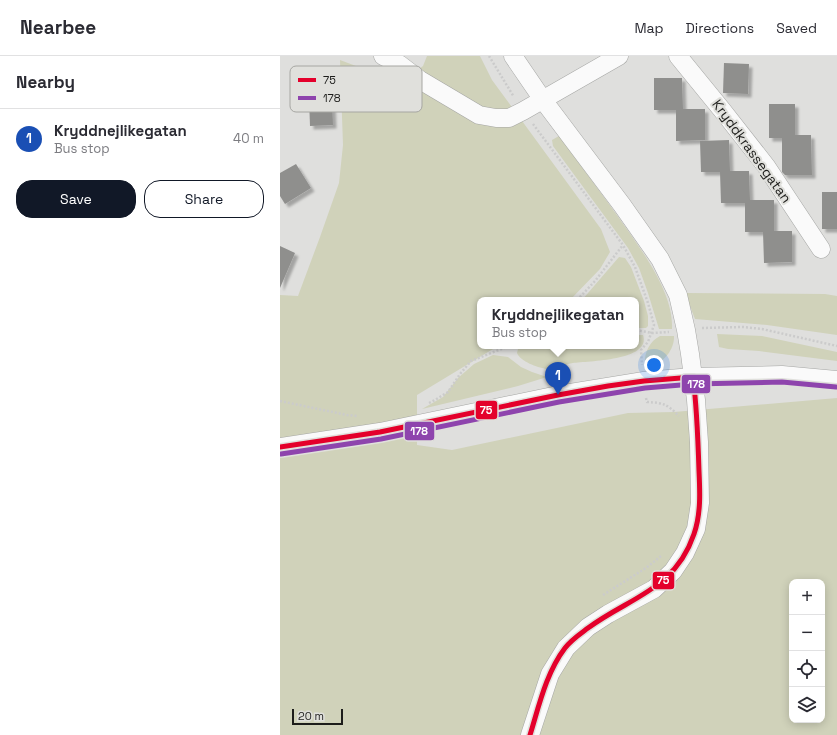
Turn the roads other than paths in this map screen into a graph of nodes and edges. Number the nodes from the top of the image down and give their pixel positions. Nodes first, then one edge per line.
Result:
1 (383, 56) edge
2 (513, 56) edge
3 (619, 56) edge
4 (678, 56) edge
5 (402, 66) edge
6 (422, 81) edge
7 (543, 100) junction
8 (821, 249) dead end
9 (693, 377) junction
10 (837, 380) edge
11 (280, 447) edge
12 (530, 735) edge

1 - 5 street
2 - 7 street
3 - 7 street
4 - 8 street, Kryddkrassegatan
6 - 7 street
7 - 9 street
9 - 10 street
9 - 11 street
9 - 12 street

